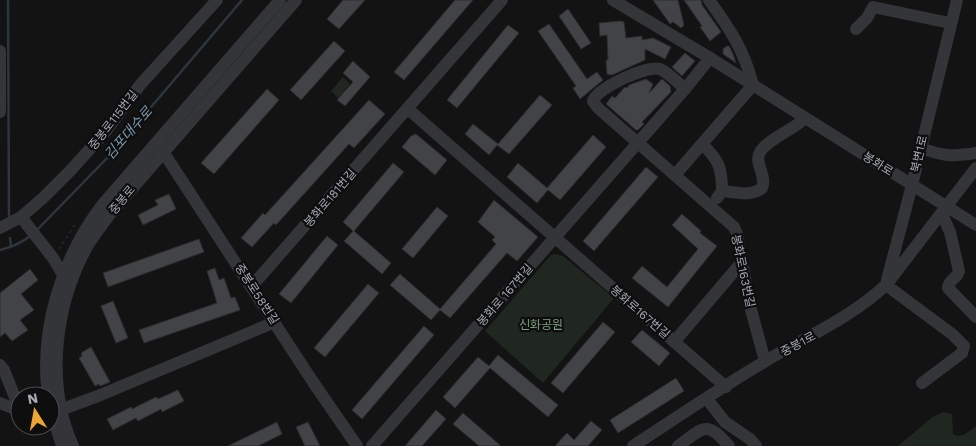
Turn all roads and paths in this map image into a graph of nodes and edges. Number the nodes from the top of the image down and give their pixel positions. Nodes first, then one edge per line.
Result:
1 (216, 0) edge
2 (280, 0) edge
3 (296, 0) edge
4 (502, 0) edge
5 (613, 0) edge
6 (709, 0) edge
7 (957, 0) edge
8 (950, 23) junction
9 (856, 29) dead end
10 (0, 51) edge
11 (710, 58) junction
12 (753, 85) junction
13 (685, 89) junction
14 (408, 109) junction
15 (0, 112) edge
16 (805, 118) junction
17 (637, 142) junction
18 (702, 144) junction
19 (160, 147) junction
20 (921, 148) junction
21 (976, 153) edge
22 (976, 168) edge
23 (675, 175) junction
24 (912, 185) junction
25 (722, 191) junction
26 (710, 205) junction
27 (944, 211) junction
28 (22, 219) junction
29 (976, 225) edge
30 (0, 228) edge
31 (899, 234) junction
32 (554, 238) junction
33 (916, 247) junction
34 (742, 262) junction
35 (63, 276) junction
36 (886, 285) junction
37 (252, 286) junction
38 (976, 317) edge
39 (275, 322) junction
40 (674, 342) junction
41 (765, 361) junction
42 (0, 365) edge
43 (922, 383) dead end
44 (10, 386) edge
45 (48, 386) edge
46 (56, 386) edge
47 (726, 386) junction
48 (707, 399) junction
49 (60, 408) edge
50 (60, 423) edge
51 (73, 446) edge
52 (357, 446) edge
53 (372, 446) edge
54 (633, 446) edge
55 (678, 446) edge
56 (729, 446) edge
57 (756, 446) edge

1 - 28 street, 중봉로115번길
2 - 19 street, 중봉로
3 - 19 street, 중봉로
4 - 14 street, 봉화로181번길
5 - 11 street, 봉화로
6 - 12 street
7 - 8 street, 북변1로
8 - 9 street
8 - 20 street, 북변1로
10 - 15 street
11 - 12 street, 봉화로
11 - 13 street, 봉화로 167번길
12 - 16 street, 봉화로
12 - 18 street
13 - 17 street, 봉화로 167번길
13 - 17 street
14 - 32 street
14 - 37 street, 봉화로181번길
16 - 24 street, 봉화로
16 - 25 street
17 - 23 street, 봉화로163번길
17 - 32 street, 봉화로 167번길
18 - 23 street
18 - 25 street
19 - 35 street, 중봉로
19 - 37 street, 중봉로58번길
19 - 46 street, 중봉로
20 - 21 street
20 - 24 street, 북변1로
22 - 27 street, 중봉1로
23 - 26 street, 봉화로163번길
24 - 27 street, 봉화로
24 - 31 street, 북변1로
25 - 26 street
26 - 34 street, 봉화로163번길
27 - 29 street, 봉화로
27 - 33 street, 중봉1로
27 - 38 street
28 - 30 street, 중봉로115번길
28 - 35 street
31 - 33 street
31 - 36 street, 북변1로
32 - 40 street, 봉화로167번길
32 - 53 street, 봉화로 167번길
33 - 36 street, 중봉1로
34 - 40 street
34 - 41 street, 봉화로163번길
35 - 45 street, 중봉로
36 - 41 street, 중봉1로
36 - 43 street
37 - 39 street, 중봉로58번길
39 - 49 street
39 - 52 street, 중봉로58번길
40 - 47 street, 봉화로167번길
41 - 47 street, 중봉1로
42 - 44 street
47 - 48 street, 중봉1로
48 - 54 street, 중봉1로
48 - 57 street
50 - 51 street, 중봉로
55 - 56 street

